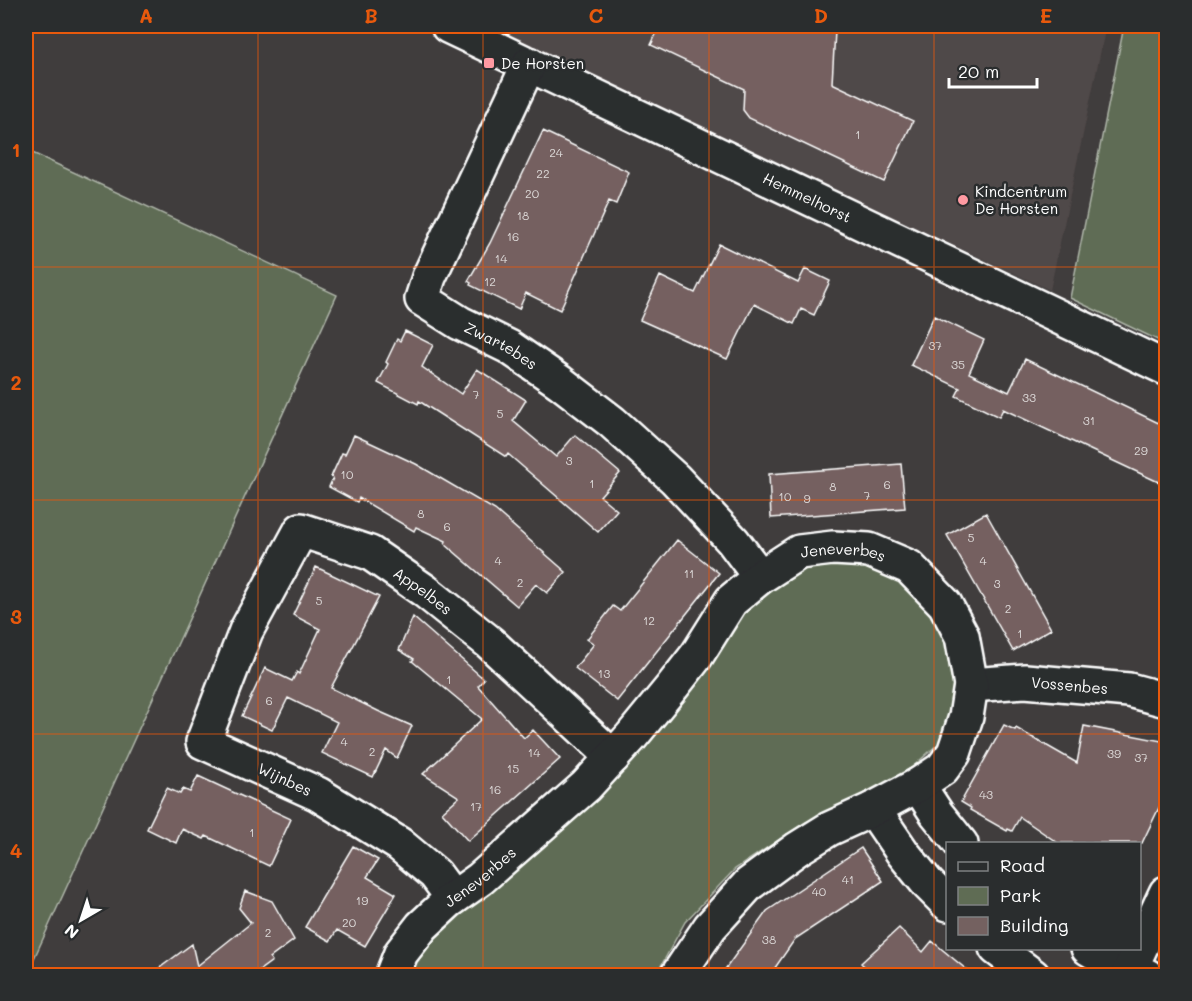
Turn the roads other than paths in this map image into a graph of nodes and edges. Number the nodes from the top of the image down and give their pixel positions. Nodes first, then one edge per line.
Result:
1 (448, 26) edge
2 (529, 64) junction
3 (1167, 368) edge
4 (760, 577) junction
5 (246, 632) joint
6 (971, 685) junction
7 (1167, 700) edge
8 (613, 757) junction
9 (918, 785) junction
10 (873, 808) junction
11 (960, 842) edge
12 (1167, 893) edge
13 (453, 898) junction
14 (946, 902) edge
15 (999, 950) edge
16 (1091, 950) edge
17 (1135, 973) edge
18 (392, 975) edge
19 (677, 975) edge
20 (1033, 975) edge

1 - 2 street, Hemmelhorst
2 - 3 street, Hemmelhorst
2 - 4 street, Zwartebes
4 - 6 street, Jeneverbes
4 - 8 street, Jeneverbes
5 - 8 street, Appelbes
5 - 13 street, Wijnbes
6 - 7 street, Vossenbes
6 - 9 street, Jeneverbes
8 - 13 street, Jeneverbes
9 - 10 street, Jeneverbes
9 - 11 street
10 - 14 street
10 - 19 street, Jeneverbes
12 - 17 street
13 - 18 street, Jeneverbes
15 - 20 street
16 - 17 street

